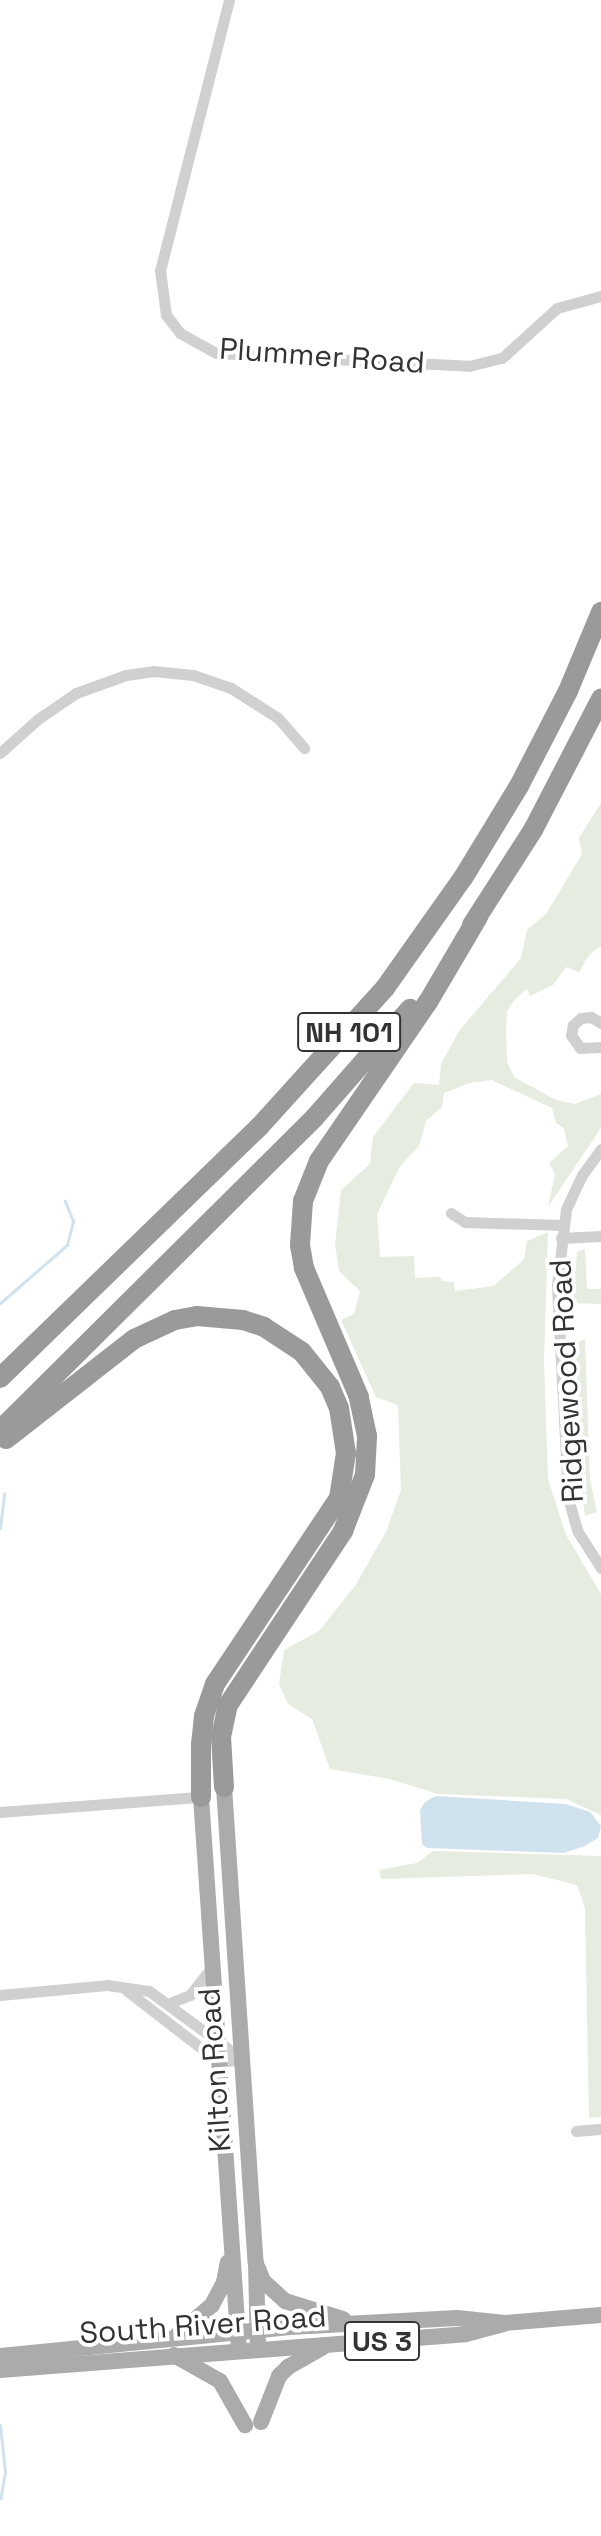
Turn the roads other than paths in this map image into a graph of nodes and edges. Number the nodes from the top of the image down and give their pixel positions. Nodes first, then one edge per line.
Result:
1 (229, 0) edge
2 (601, 296) edge
3 (601, 612) edge
4 (601, 699) edge
5 (304, 748) dead end
6 (0, 753) edge
7 (478, 917) junction
8 (601, 1023) edge
9 (601, 1047) edge
10 (601, 1149) edge
11 (451, 1213) dead end
12 (562, 1232) junction
13 (601, 1236) edge
14 (0, 1378) edge
15 (0, 1430) edge
16 (0, 1444) edge
17 (601, 1568) edge
18 (224, 1787) joint
19 (201, 1797) junction
20 (0, 1812) edge
21 (212, 1966) junction
22 (125, 1989) junction
23 (0, 1995) edge
24 (170, 2003) junction
25 (218, 2044) junction
26 (242, 2059) junction
27 (219, 2062) junction
28 (601, 2129) edge
29 (576, 2131) dead end
30 (231, 2241) junction
31 (256, 2263) junction
32 (601, 2315) edge
33 (360, 2323) junction
34 (505, 2323) junction
35 (257, 2330) junction
36 (238, 2331) junction
37 (174, 2337) junction
38 (328, 2344) junction
39 (258, 2349) junction
40 (239, 2350) junction
41 (173, 2355) junction
42 (0, 2356) edge
43 (0, 2370) edge

1 - 2 street, Plummer Road
3 - 14 highway, NH 101
4 - 7 highway, NH 101
5 - 6 street
7 - 15 highway, NH 101
7 - 18 highway
8 - 9 street
10 - 12 street, Ridgewood Road
11 - 12 street
12 - 13 street
12 - 17 street, Ridgewood Road
16 - 19 highway
18 - 26 main road, Kilton Road
19 - 20 street
19 - 21 main road, Kilton Road
21 - 24 street
21 - 25 main road, Kilton Road
22 - 23 street
22 - 24 street
22 - 27 street
24 - 25 street
25 - 26 street
25 - 27 main road, Kilton Road
26 - 27 street
26 - 31 main road, Kilton Road
27 - 30 main road, Kilton Road
28 - 29 street
30 - 36 main road, Kilton Road
30 - 37 main road
31 - 33 main road
31 - 35 main road, Kilton Road
32 - 34 main road, South River Road / US 3
33 - 34 main road, South River Road / US 3
33 - 35 main road, South River Road / US 3
34 - 38 main road, South River Road / US 3
35 - 36 main road, South River Road / US 3
35 - 39 main road, Kilton Road
36 - 37 main road, South River Road / US 3
36 - 40 main road, Kilton Road
37 - 42 main road, South River Road / US 3
38 - 39 main road, South River Road / US 3
38 - 41 main road
39 - 40 main road, South River Road / US 3
40 - 41 main road, South River Road / US 3
41 - 43 main road, South River Road / US 3

